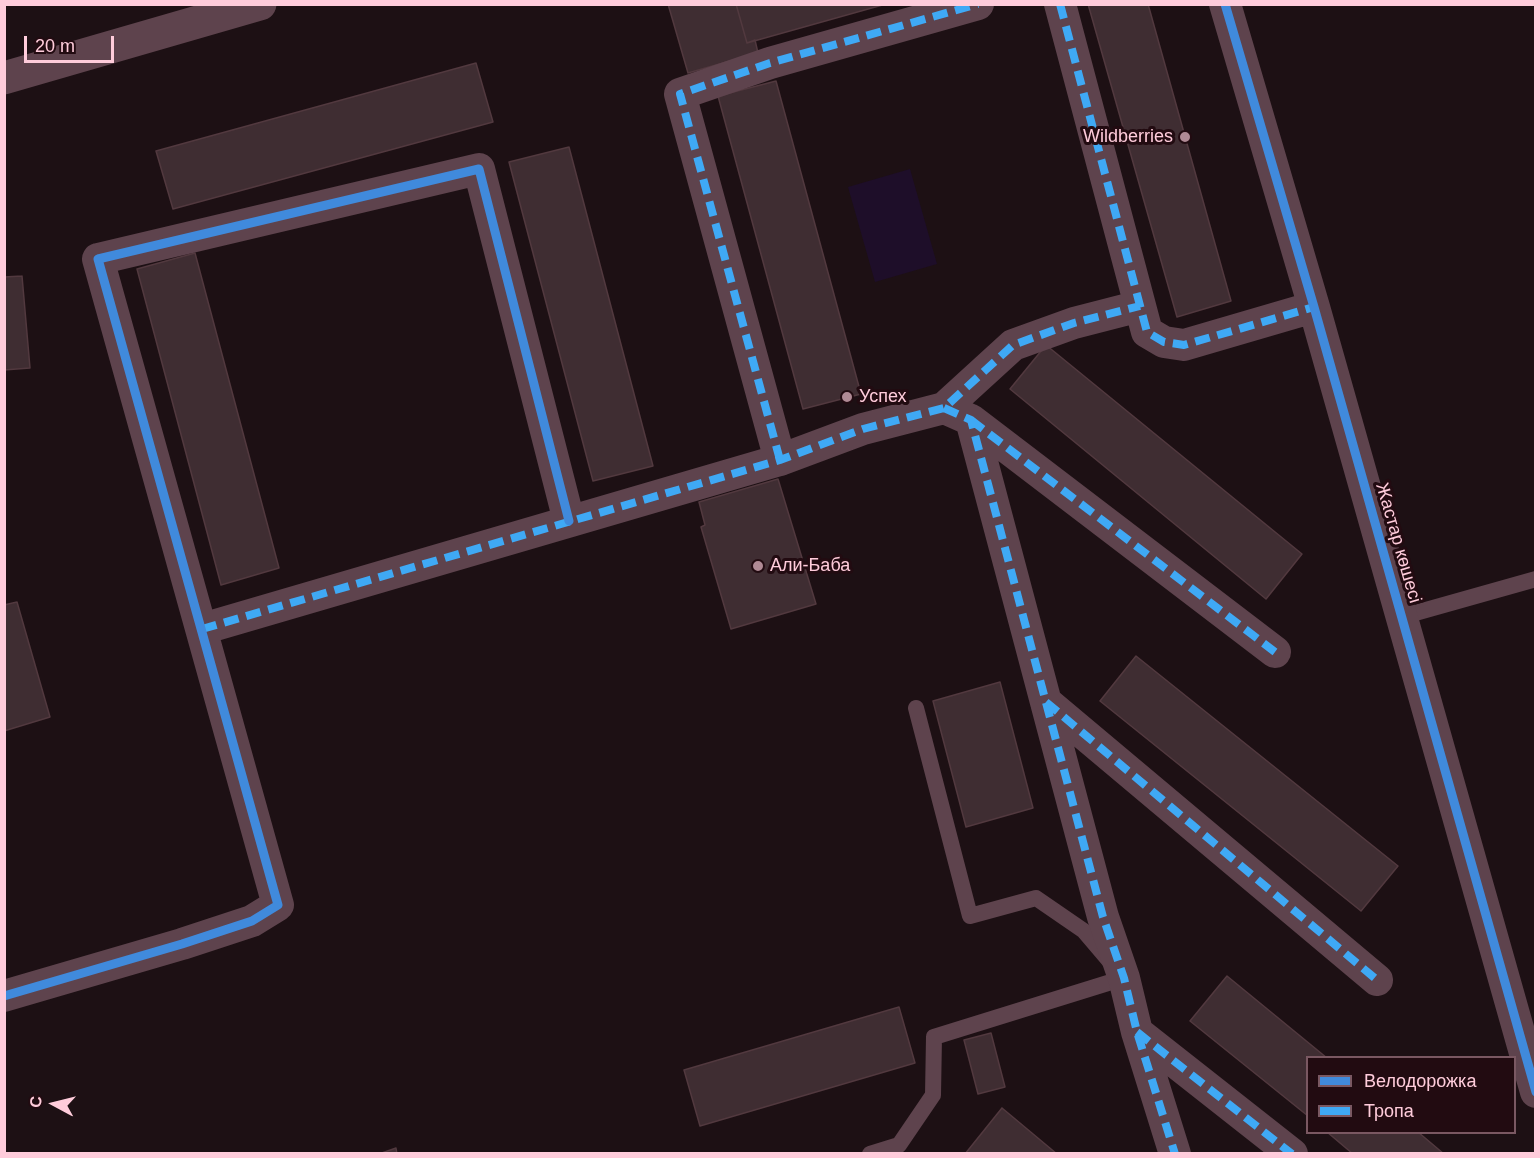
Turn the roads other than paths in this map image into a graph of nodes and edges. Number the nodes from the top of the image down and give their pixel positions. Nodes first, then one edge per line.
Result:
1 (260, 4) edge
2 (978, 4) edge
3 (1060, 4) edge
4 (1225, 4) edge
5 (4, 78) edge
6 (1140, 306) junction
7 (1314, 307) junction
8 (958, 414) junction
9 (780, 460) junction
10 (569, 521) junction
11 (1536, 579) edge
12 (1401, 617) junction
13 (202, 629) junction
14 (1275, 652) dead end
15 (1046, 702) junction
16 (915, 708) dead end
17 (1124, 978) junction
18 (1377, 980) dead end
19 (4, 996) edge
20 (1137, 1032) junction
21 (1536, 1092) edge
22 (870, 1154) edge
23 (1175, 1154) edge
24 (1292, 1154) edge

1 - 5 street
2 - 9 street
3 - 6 street
4 - 7 street, Жастар көшесі
6 - 7 street
6 - 8 street
7 - 12 street, Жастар көшесі
8 - 9 street
8 - 14 street
8 - 15 street
9 - 10 street
10 - 13 street
10 - 13 street
11 - 12 lane
12 - 21 street, Жастар көшесі
13 - 19 street
15 - 17 street
15 - 18 street
16 - 17 lane
17 - 20 street
17 - 22 lane
20 - 23 street
20 - 24 street

